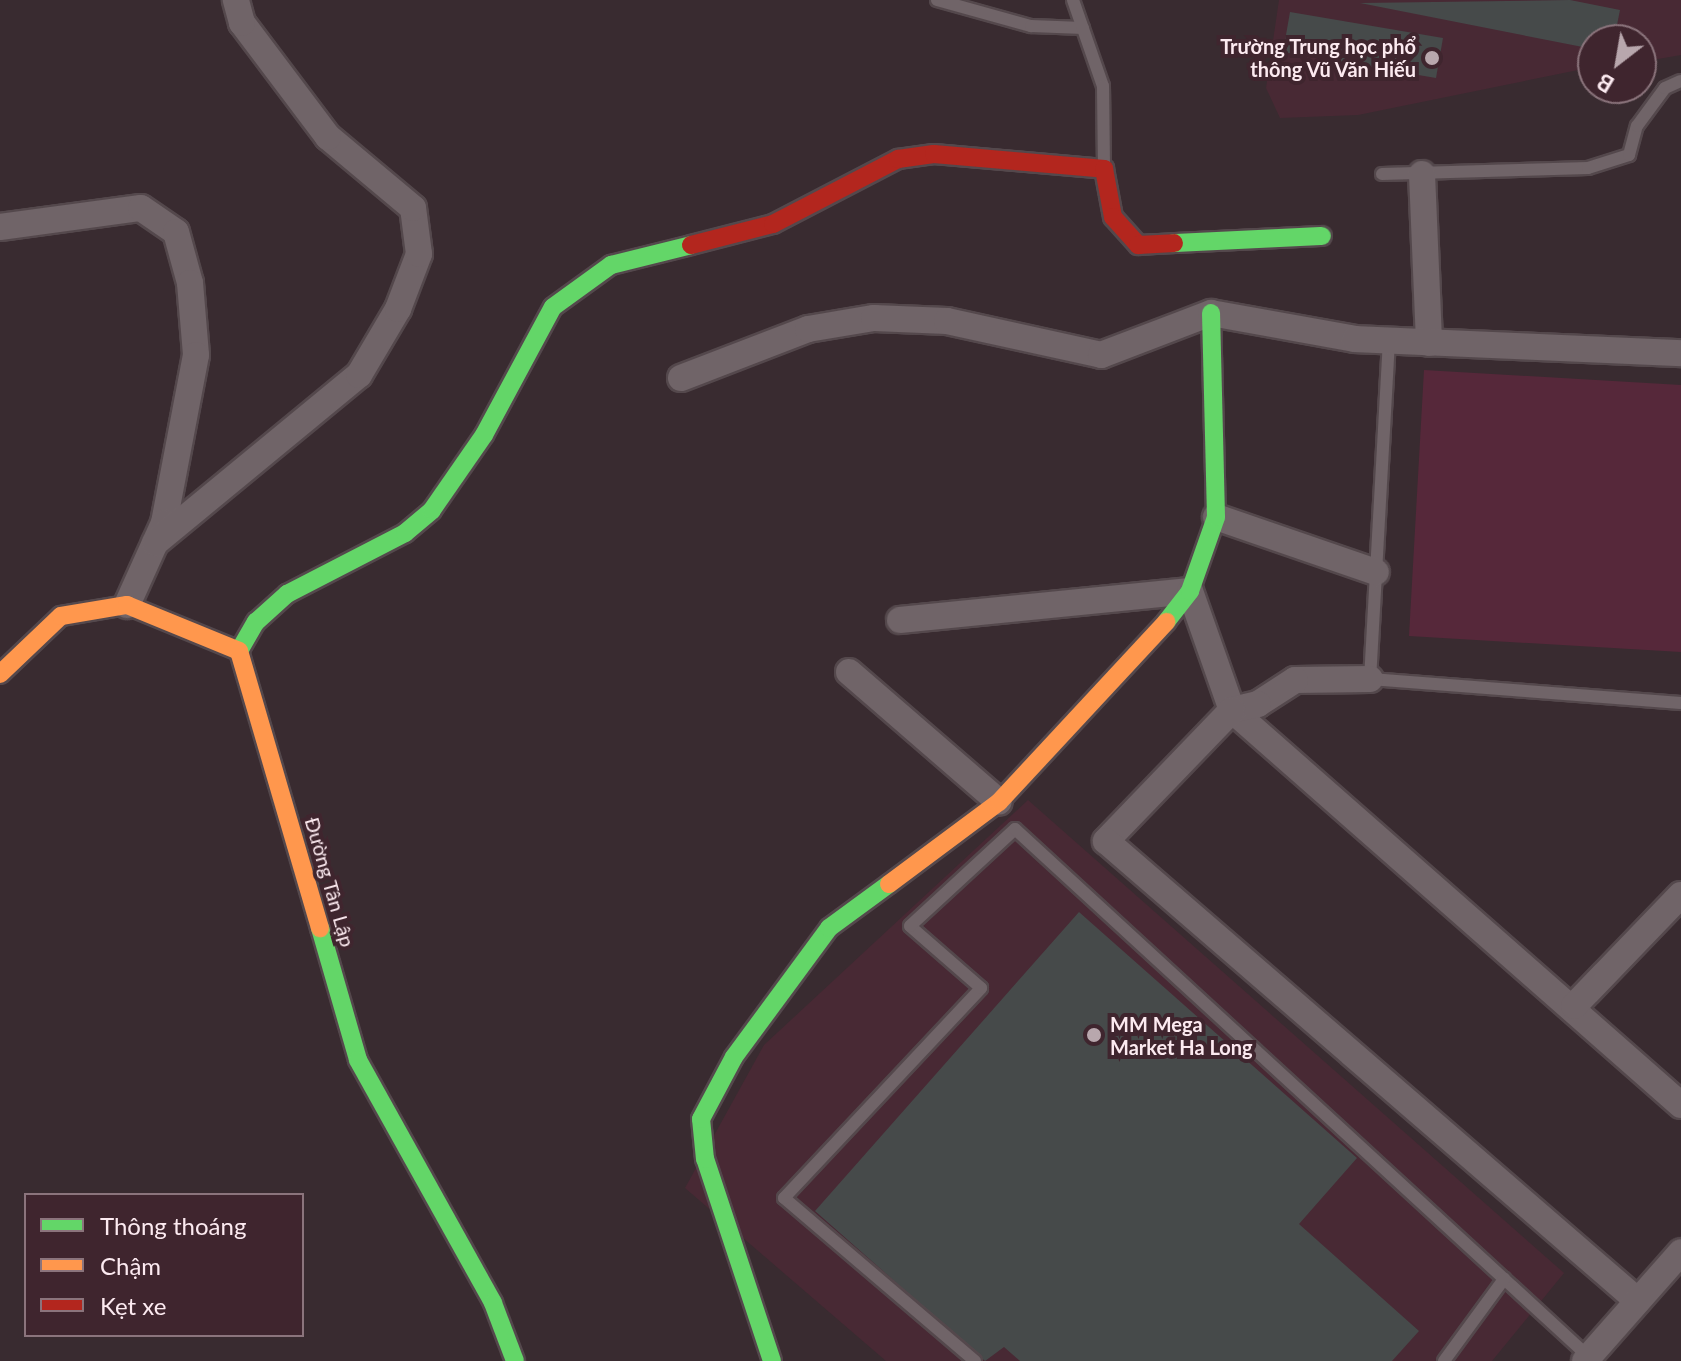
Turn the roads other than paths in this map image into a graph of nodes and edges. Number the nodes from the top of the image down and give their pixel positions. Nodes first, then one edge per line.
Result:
1 (236, 0) edge
2 (937, 0) edge
3 (1073, 0) edge
4 (1083, 28) junction
5 (1681, 81) edge
6 (1104, 169) junction
7 (1382, 174) dead end
8 (1422, 174) junction
9 (0, 227) edge
10 (1322, 236) dead end
11 (1211, 313) junction
12 (1389, 340) junction
13 (1429, 343) junction
14 (1681, 353) edge
15 (681, 378) dead end
16 (1216, 517) junction
17 (155, 543) junction
18 (1376, 572) junction
19 (1190, 591) junction
20 (127, 605) junction
21 (900, 620) dead end
22 (239, 651) junction
23 (849, 672) dead end
24 (0, 674) edge
25 (1370, 679) junction
26 (1681, 703) edge
27 (1232, 710) junction
28 (999, 802) junction
29 (1681, 895) edge
30 (1574, 1006) junction
31 (1681, 1105) edge
32 (1681, 1252) edge
33 (1504, 1279) junction
34 (1638, 1301) junction
35 (1589, 1360) edge
36 (515, 1361) edge
37 (772, 1361) edge
38 (975, 1361) edge
39 (1444, 1361) edge

1 - 17 street
2 - 4 lane
3 - 4 lane
4 - 6 lane
5 - 8 lane
6 - 10 street
6 - 22 street
7 - 8 lane
8 - 13 street
9 - 17 street
11 - 12 street
11 - 15 street
11 - 16 street
12 - 13 street
12 - 18 lane
13 - 14 street
16 - 18 street
16 - 19 street
17 - 20 street
18 - 25 lane
19 - 21 street
19 - 27 street
19 - 28 street
20 - 22 street
20 - 24 street
22 - 36 street, Đường Tân Lập
23 - 28 street
25 - 26 lane
25 - 27 street
27 - 30 street
27 - 34 street
28 - 37 street
29 - 30 street
30 - 31 street
32 - 34 street
33 - 35 lane
33 - 38 lane
33 - 39 lane
34 - 35 street

